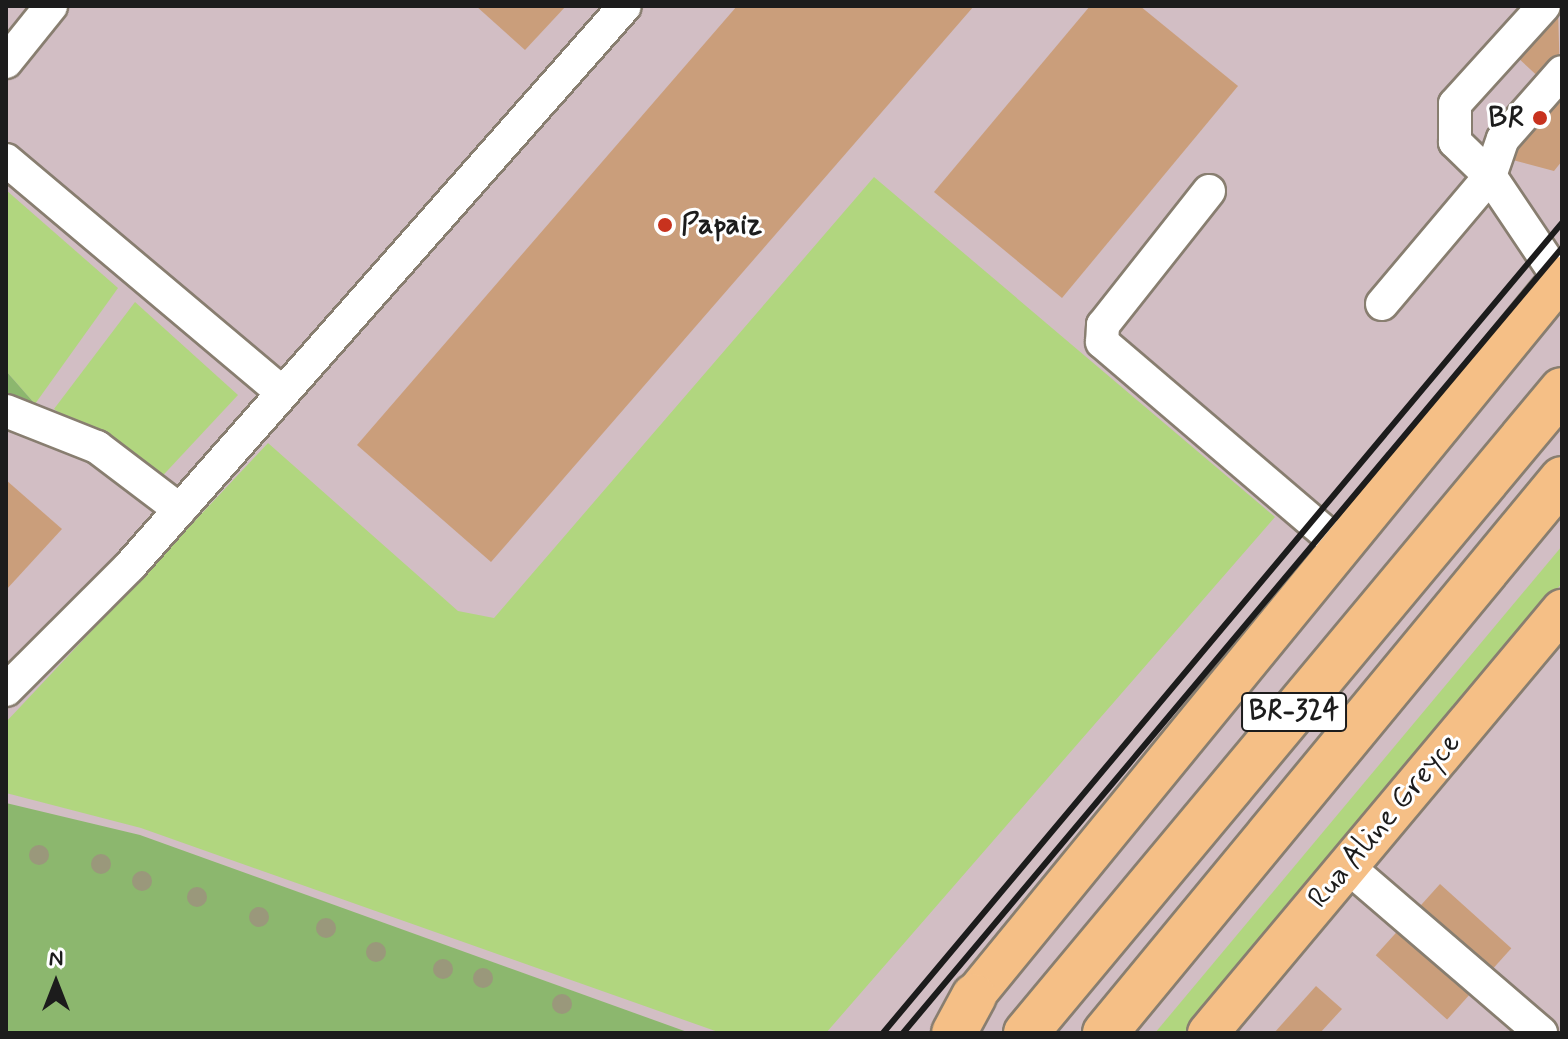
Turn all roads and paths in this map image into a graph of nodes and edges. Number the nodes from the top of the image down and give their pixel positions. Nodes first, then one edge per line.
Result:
1 (51, 6) edge
2 (625, 6) edge
3 (1544, 6) edge
4 (6, 62) edge
5 (1562, 72) edge
6 (6, 160) edge
7 (1490, 176) junction
8 (1209, 191) dead end
9 (1561, 278) edge
10 (1382, 304) dead end
11 (1562, 390) edge
12 (280, 391) junction
13 (6, 411) edge
14 (1562, 479) edge
15 (180, 510) junction
16 (1344, 549) junction
17 (1562, 610) edge
18 (6, 690) edge
19 (1347, 866) junction
20 (964, 1014) edge
21 (1026, 1033) edge
22 (1105, 1033) edge
23 (1208, 1033) edge
24 (1541, 1033) edge

1 - 4 lane
2 - 12 lane
3 - 7 lane
5 - 7 lane
6 - 12 lane
7 - 9 lane
7 - 10 lane
8 - 16 lane
9 - 16 main road
11 - 21 highway, BR-324
12 - 15 lane
13 - 15 lane
14 - 22 highway, BR-324
15 - 18 lane
16 - 20 main road
17 - 19 main road, Rua Aline Greyce
19 - 23 main road, Rua Aline Greyce
19 - 24 lane

